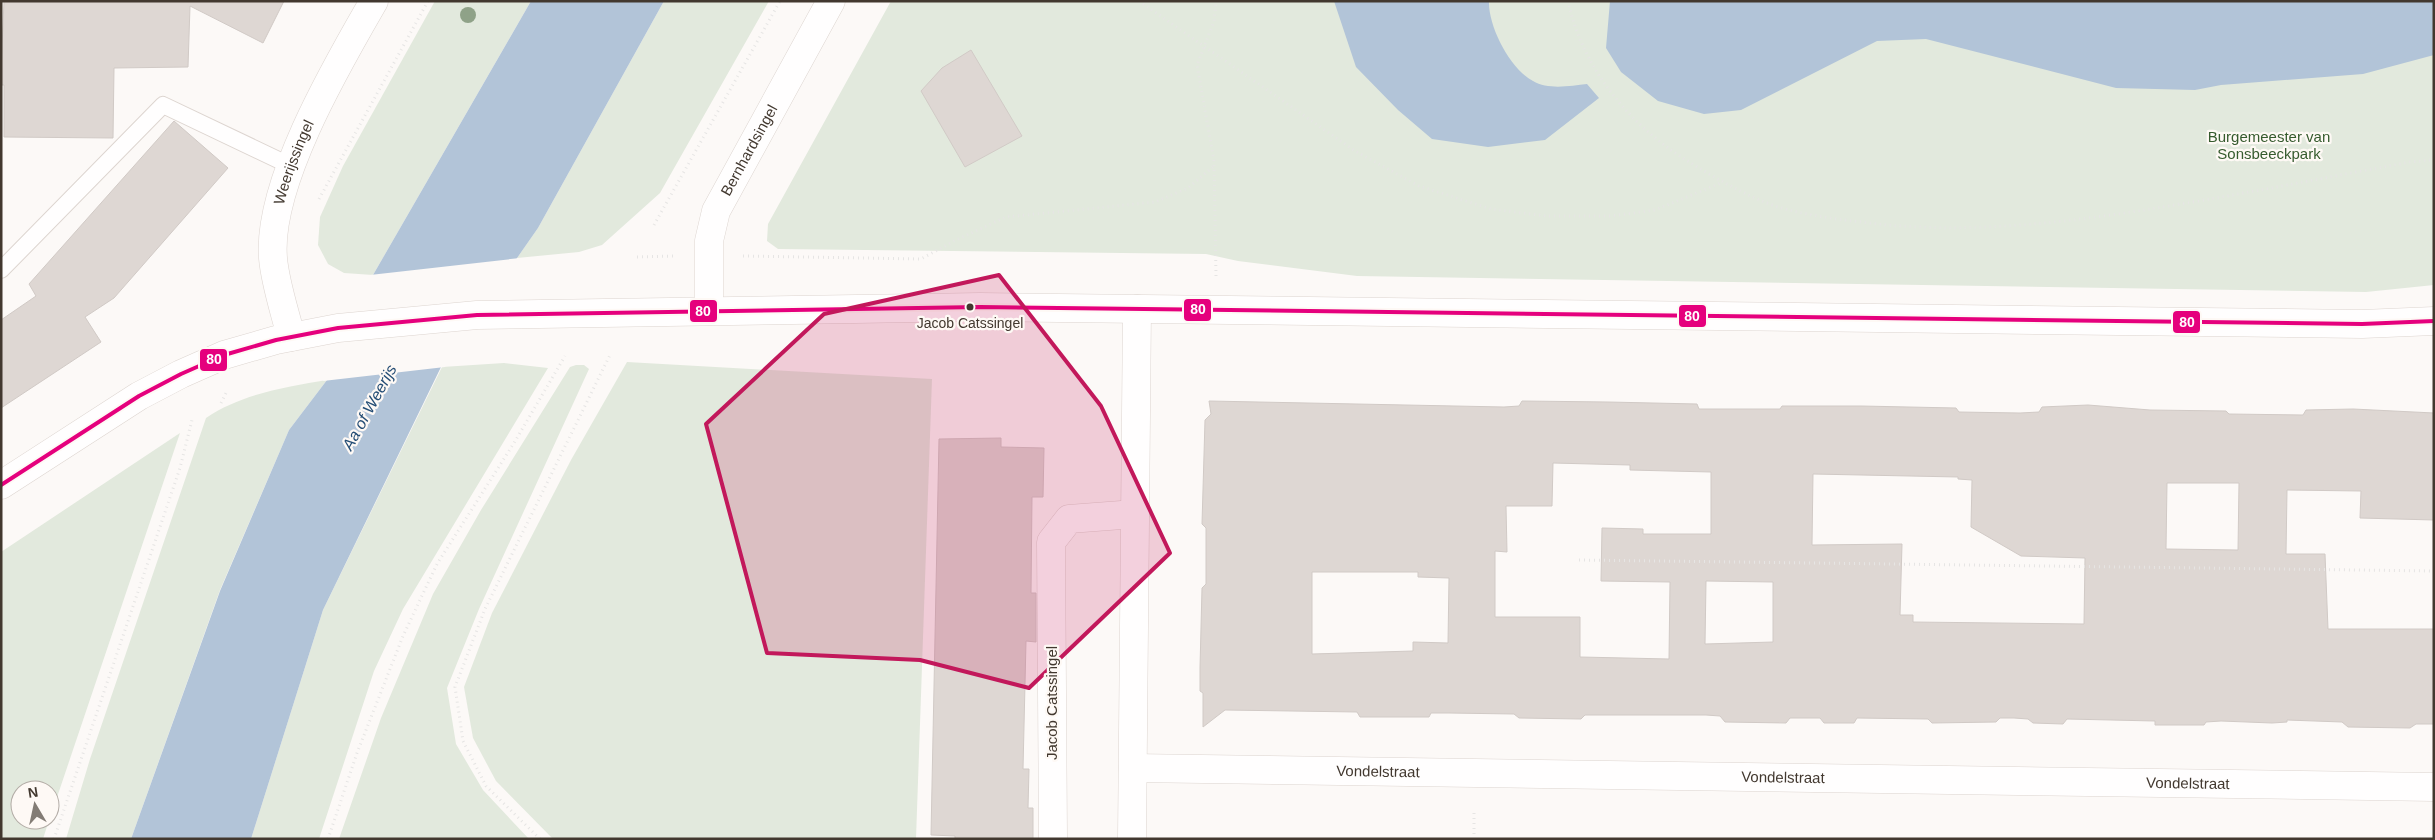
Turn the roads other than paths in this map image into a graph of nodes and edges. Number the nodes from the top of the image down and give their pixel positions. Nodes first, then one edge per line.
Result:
1 (374, 1) edge
2 (831, 1) edge
3 (291, 166) junction
4 (1, 270) edge
5 (1137, 309) junction
6 (709, 311) junction
7 (2434, 321) edge
8 (291, 337) junction
9 (1, 485) edge
10 (1135, 514) junction
11 (1133, 768) junction
12 (2434, 787) edge
13 (1053, 839) edge
14 (1132, 839) edge

1 - 3 street, Weerijssingel
2 - 6 street, Bernhardsingel
3 - 4 lane
3 - 8 street, Weerijssingel
5 - 6 street
5 - 7 street
5 - 10 street
6 - 8 street
8 - 9 street
10 - 11 street
10 - 13 street, Jacob Catssingel
11 - 12 street, Vondelstraat
11 - 14 street

